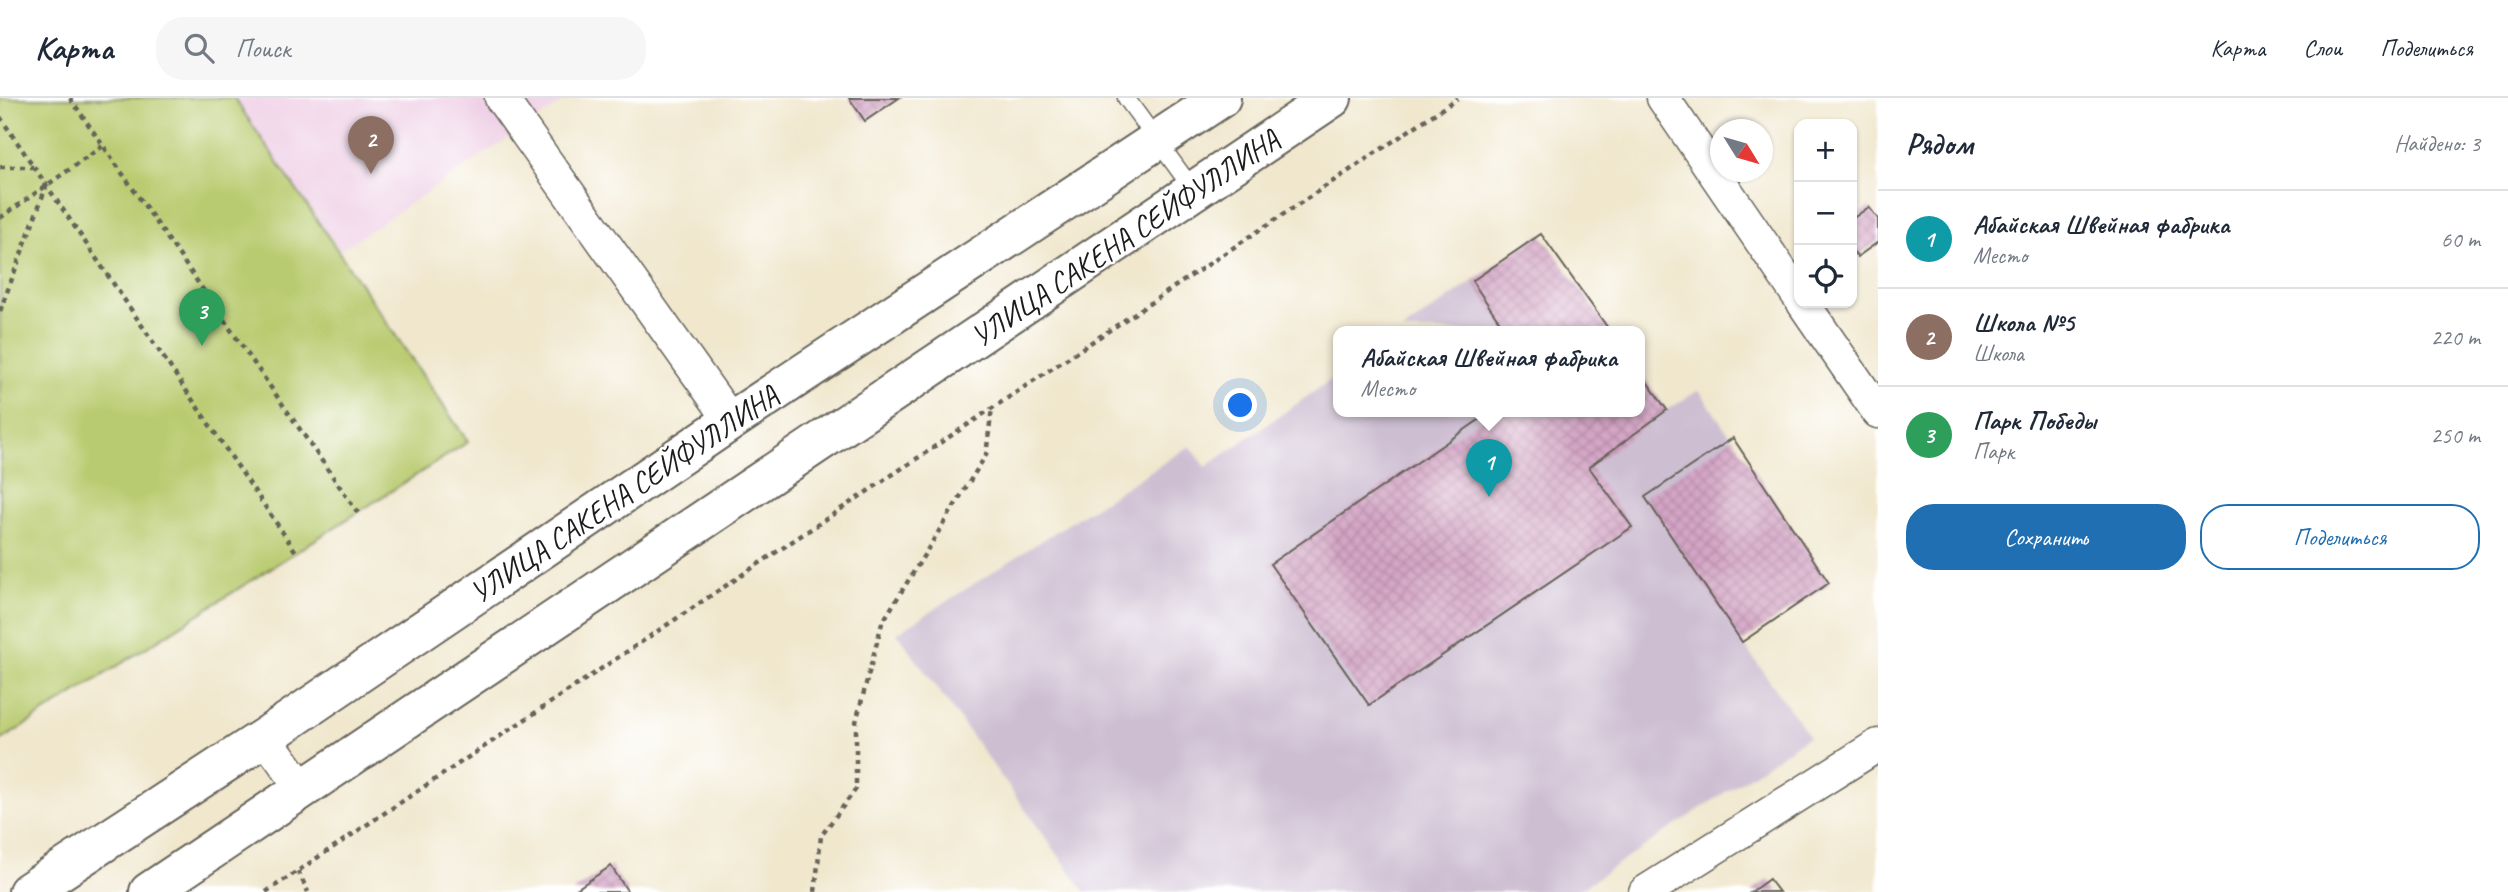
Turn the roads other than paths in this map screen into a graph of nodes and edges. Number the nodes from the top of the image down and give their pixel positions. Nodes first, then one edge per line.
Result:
1 (501, 98) edge
2 (1126, 98) edge
3 (1221, 98) edge
4 (1332, 98) edge
5 (1663, 98) edge
6 (1157, 141) junction
7 (1194, 191) junction
8 (1794, 290) edge
9 (1806, 308) edge
10 (1878, 412) edge
11 (731, 421) junction
12 (265, 737) junction
13 (1878, 745) edge
14 (302, 788) junction
15 (28, 892) edge
16 (149, 892) edge
17 (1646, 892) edge

1 - 11 street
2 - 6 lane
3 - 6 street, УЛИЦА САКЕНА СЕЙФУЛЛИНА
4 - 7 street, УЛИЦА САКЕНА СЕЙФУЛЛИНА
5 - 8 street
6 - 7 lane
6 - 11 street, УЛИЦА САКЕНА СЕЙФУЛЛИНА
7 - 14 street, УЛИЦА САКЕНА СЕЙФУЛЛИНА
9 - 10 street
11 - 12 street, УЛИЦА САКЕНА СЕЙФУЛЛИНА
12 - 14 street
12 - 15 street, УЛИЦА САКЕНА СЕЙФУЛЛИНА
13 - 17 street
14 - 16 street, УЛИЦА САКЕНА СЕЙФУЛЛИНА

